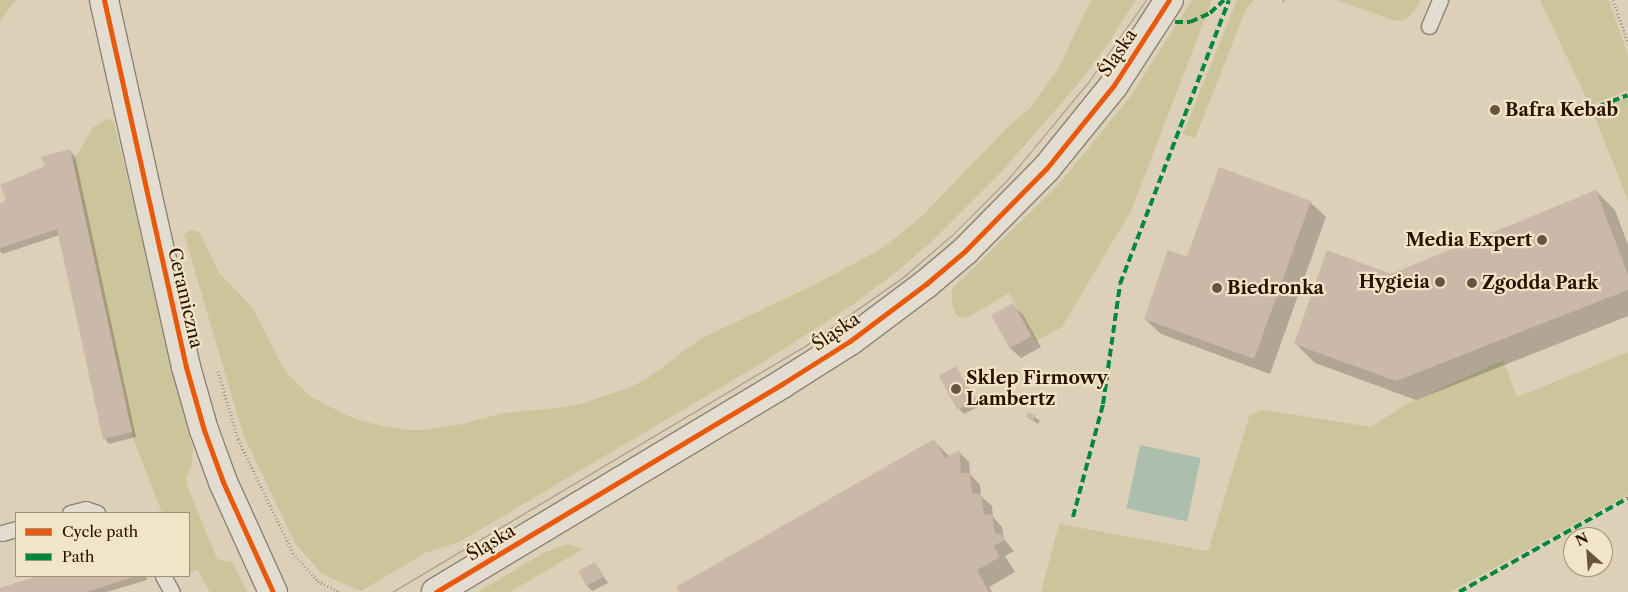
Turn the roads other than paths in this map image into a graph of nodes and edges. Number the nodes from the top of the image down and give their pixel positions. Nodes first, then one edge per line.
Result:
1 (104, 0) edge
2 (1169, 0) edge
3 (1440, 0) edge
4 (1429, 26) dead end
5 (74, 512) edge
6 (94, 512) edge
7 (164, 577) edge
8 (172, 592) edge
9 (273, 592) edge
10 (436, 592) edge

1 - 9 street, Ceramiczna
2 - 10 street, Śląska
3 - 4 lane
5 - 6 lane
7 - 8 lane

